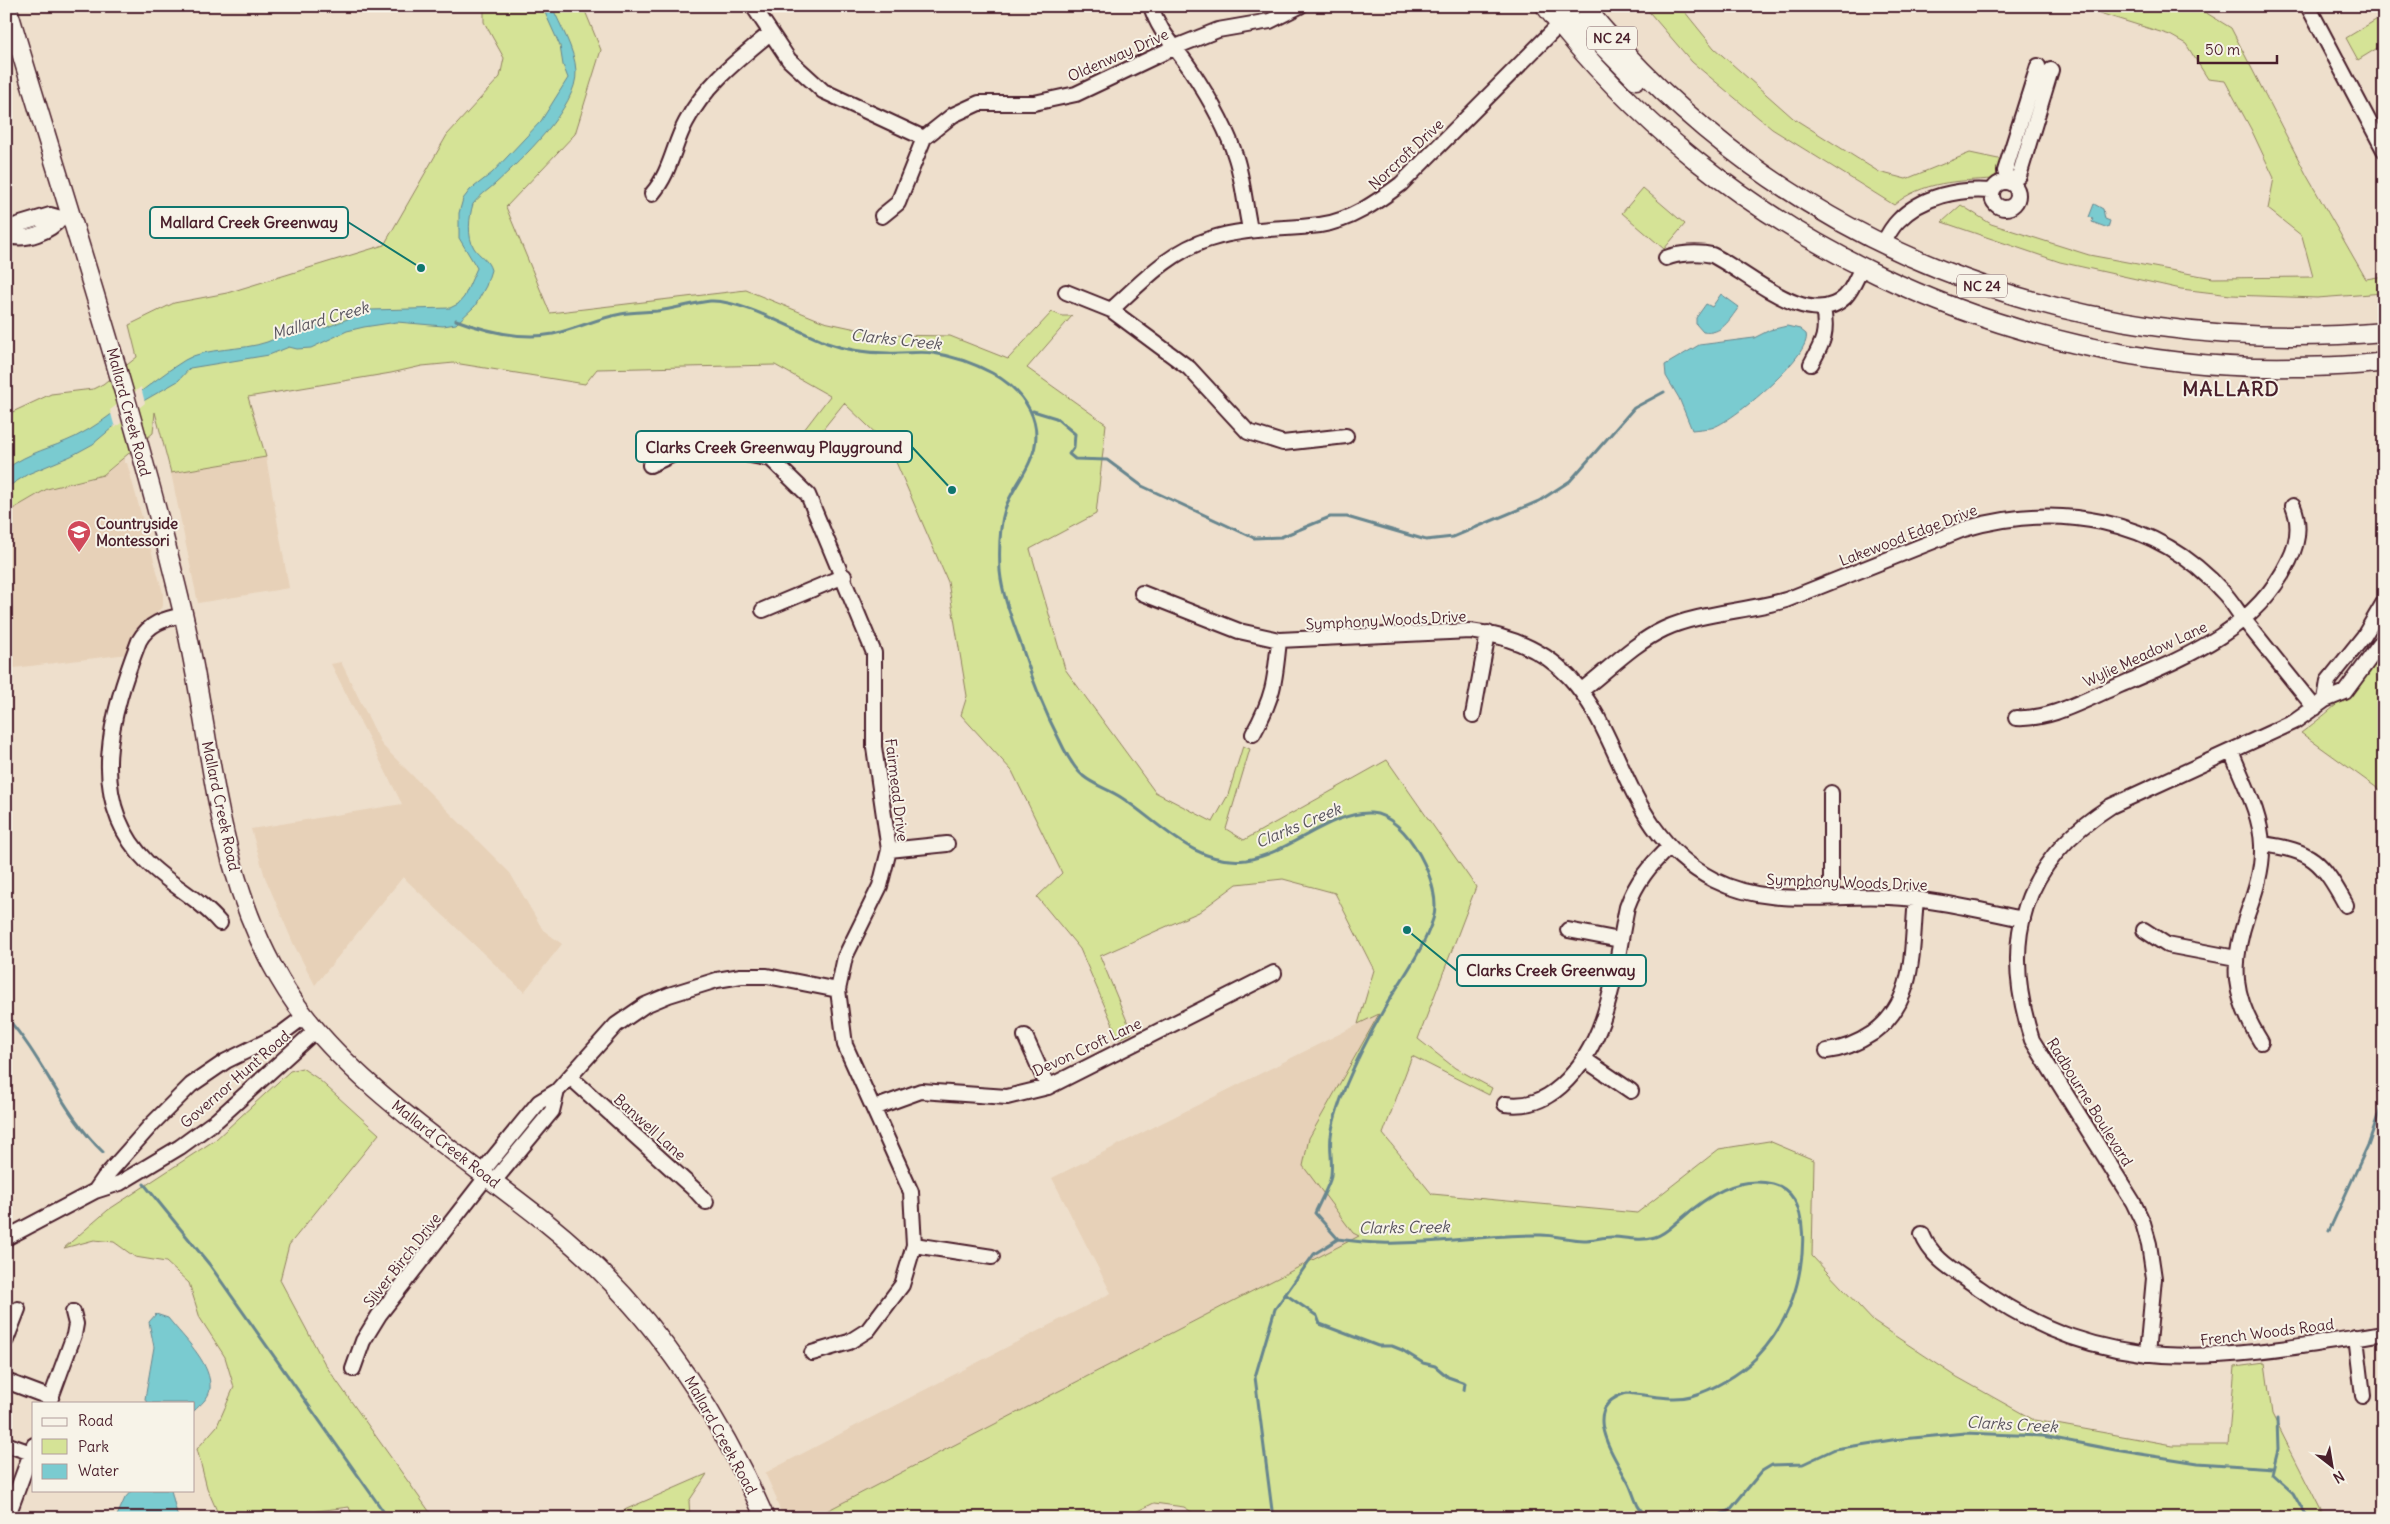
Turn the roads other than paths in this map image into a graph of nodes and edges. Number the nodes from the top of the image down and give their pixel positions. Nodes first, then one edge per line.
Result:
1 (7, 6) edge
2 (753, 6) edge
3 (1151, 6) edge
4 (1300, 6) edge
5 (1545, 6) edge
6 (1564, 6) edge
7 (1574, 6) edge
8 (1584, 6) edge
9 (2308, 6) edge
10 (1559, 26) junction
11 (770, 33) junction
12 (1173, 48) junction
13 (2044, 68) dead end
14 (1695, 119) junction
15 (924, 138) junction
16 (2383, 146) edge
17 (2009, 182) junction
18 (1992, 191) junction
19 (652, 194) dead end
20 (882, 216) dead end
21 (65, 217) junction
22 (1250, 229) junction
23 (8, 237) edge
24 (1882, 244) junction
25 (1672, 260) dead end
26 (1862, 267) junction
27 (1066, 292) dead end
28 (1824, 308) junction
29 (1111, 310) junction
30 (2384, 332) edge
31 (1815, 362) dead end
32 (2384, 362) edge
33 (1346, 436) dead end
34 (650, 465) dead end
35 (2293, 506) dead end
36 (844, 576) junction
37 (1142, 593) dead end
38 (2384, 602) edge
39 (763, 610) dead end
40 (183, 615) junction
41 (2244, 620) junction
42 (1488, 633) junction
43 (2384, 639) edge
44 (1279, 640) junction
45 (1582, 690) junction
46 (2320, 704) junction
47 (1473, 715) dead end
48 (2016, 718) dead end
49 (1253, 734) dead end
50 (2231, 751) junction
51 (1831, 793) dead end
52 (947, 844) dead end
53 (2262, 844) junction
54 (1669, 847) junction
55 (889, 850) junction
56 (1831, 897) junction
57 (1916, 899) junction
58 (2346, 904) dead end
59 (2022, 919) junction
60 (220, 923) dead end
61 (1568, 930) dead end
62 (2144, 930) dead end
63 (1620, 940) junction
64 (2236, 958) junction
65 (1274, 973) dead end
66 (838, 990) junction
67 (305, 1016) junction
68 (316, 1030) junction
69 (1025, 1036) dead end
70 (2261, 1042) dead end
71 (1827, 1051) dead end
72 (1584, 1059) junction
73 (570, 1077) junction
74 (1048, 1087) junction
75 (1631, 1091) dead end
76 (1505, 1104) dead end
77 (874, 1108) junction
78 (488, 1177) junction
79 (95, 1191) junction
80 (706, 1202) dead end
81 (1922, 1234) dead end
82 (6, 1238) edge
83 (914, 1245) junction
84 (992, 1257) dead end
85 (18, 1309) dead end
86 (72, 1312) dead end
87 (2384, 1333) edge
88 (2356, 1337) junction
89 (6, 1340) edge
90 (812, 1353) dead end
91 (2147, 1354) junction
92 (353, 1369) dead end
93 (6, 1381) edge
94 (2363, 1396) dead end
95 (50, 1400) edge
96 (6, 1444) edge
97 (32, 1449) edge
98 (8, 1511) edge
99 (765, 1518) edge

1 - 21 main road, Mallard Creek Road
2 - 11 street
3 - 12 street
4 - 12 street, Oldenway Drive
5 - 10 main road, NC 24
6 - 7 main road
8 - 14 main road, NC 24
9 - 16 street
10 - 14 main road
10 - 22 street, Norcroft Drive
10 - 26 main road, NC 24
11 - 15 street
11 - 19 street
12 - 15 street, Oldenway Drive
12 - 22 street
13 - 17 street
14 - 24 main road, NC 24
15 - 20 street, Oldenway Drive
17 - 18 street
17 - 18 street
18 - 24 street
21 - 23 street
21 - 40 main road, Mallard Creek Road
22 - 29 street, Norcroft Drive
24 - 30 main road, NC 24
25 - 28 street
26 - 28 street
26 - 32 main road, NC 24
27 - 29 street
28 - 31 street
29 - 33 street
34 - 36 street, Fairmead Drive
35 - 41 street, Wylie Meadow Lane
36 - 39 street
36 - 55 street, Fairmead Drive
37 - 44 street, Symphony Woods Drive
38 - 46 street
40 - 60 street
40 - 67 main road, Mallard Creek Road
41 - 45 street, Lakewood Edge Drive
41 - 46 street, Lakewood Edge Drive
41 - 48 street, Wylie Meadow Lane
42 - 44 street, Symphony Woods Drive
42 - 45 street, Symphony Woods Drive
42 - 47 street
43 - 46 street, Radbourne Boulevard
44 - 49 street
45 - 54 street, Symphony Woods Drive
46 - 50 street, Radbourne Boulevard
50 - 53 street
50 - 59 street, Radbourne Boulevard
51 - 56 street
52 - 55 street
53 - 58 street
53 - 64 street
54 - 56 street, Symphony Woods Drive
54 - 63 street
55 - 66 street, Fairmead Drive
56 - 57 street, Symphony Woods Drive
57 - 59 street, Symphony Woods Drive
57 - 71 street
59 - 91 street, Radbourne Boulevard
61 - 63 street
62 - 64 street
63 - 72 street
64 - 70 street
65 - 74 street, Devon Croft Lane
66 - 73 street, Silver Birch Drive
66 - 77 street, Fairmead Drive
67 - 68 main road, Mallard Creek Road
67 - 79 street, Governor Hunt Road
68 - 78 main road, Mallard Creek Road
68 - 79 street, Governor Hunt Road
69 - 74 street
72 - 75 street
72 - 76 street
73 - 78 street, Silver Birch Drive
73 - 80 street, Banwell Lane
74 - 77 street, Devon Croft Lane
77 - 83 street, Fairmead Drive
78 - 92 street, Silver Birch Drive
78 - 99 main road, Mallard Creek Road
79 - 82 street, Governor Hunt Road
81 - 91 street, French Woods Road
83 - 84 street
83 - 90 street, Fairmead Drive
85 - 89 street
86 - 95 street
87 - 88 street, French Woods Road
88 - 91 street, French Woods Road
88 - 94 street
93 - 95 street
96 - 97 street
97 - 98 street

